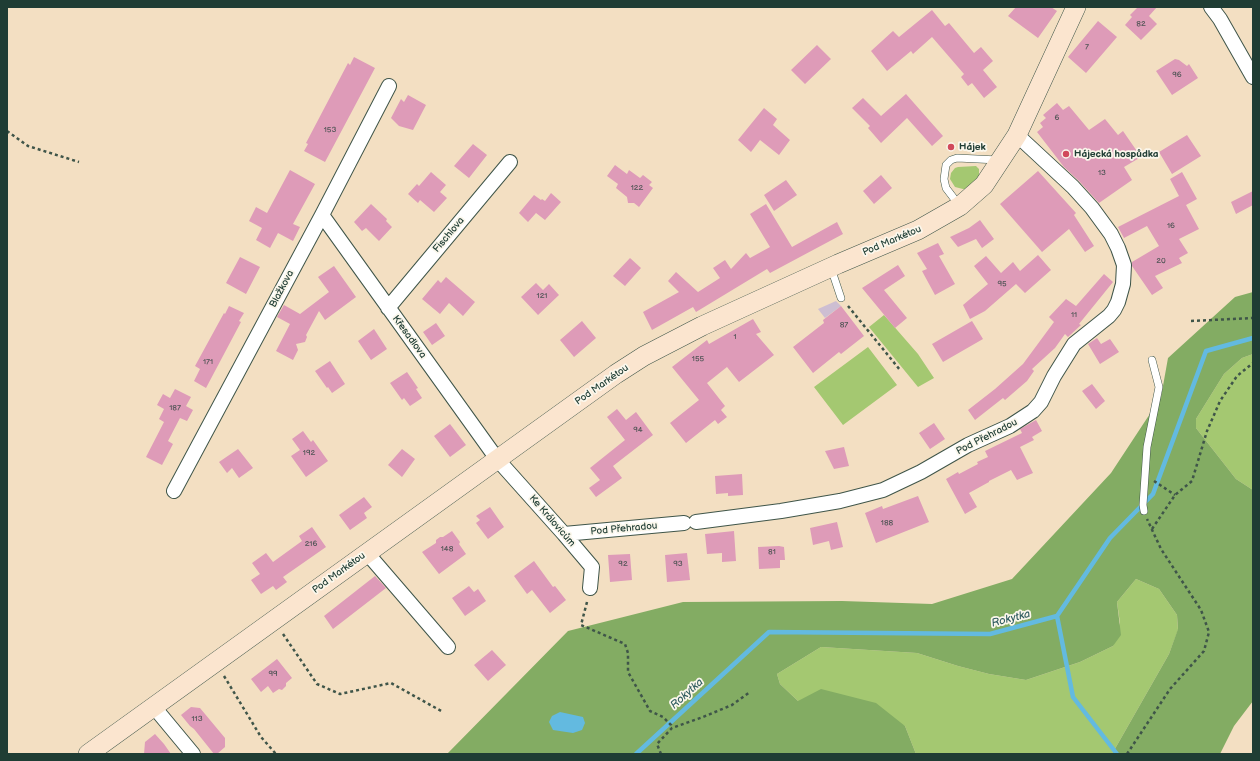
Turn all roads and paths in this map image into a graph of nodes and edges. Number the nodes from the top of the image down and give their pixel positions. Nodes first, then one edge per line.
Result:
1 (1076, 7) edge
2 (1211, 7) edge
3 (1253, 77) edge
4 (389, 86) dead end
5 (7, 131) edge
6 (1017, 135) junction
7 (1001, 160) junction
8 (79, 162) dead end
9 (510, 162) dead end
10 (960, 206) junction
11 (322, 215) junction
12 (831, 268) junction
13 (841, 298) joint
14 (388, 308) junction
15 (1253, 318) edge
16 (1191, 321) dead end
17 (1152, 360) dead end
18 (1253, 363) edge
19 (900, 370) dead end
20 (497, 459) junction
21 (1152, 480) dead end
22 (174, 491) dead end
23 (1175, 495) junction
24 (1144, 511) dead end
25 (564, 534) junction
26 (367, 553) junction
27 (590, 588) joint
28 (273, 620) junction
29 (448, 647) dead end
30 (216, 662) junction
31 (750, 692) dead end
32 (154, 706) junction
33 (443, 712) dead end
34 (671, 726) junction
35 (88, 754) edge
36 (193, 754) edge
37 (276, 754) edge
38 (661, 754) edge
39 (1127, 754) edge

1 - 6 street, Pod Markétou
2 - 3 street
4 - 11 street, Blažkova
5 - 8 path
6 - 7 street, Pod Markétou
6 - 25 street, Pod Přehradou
7 - 10 street, Pod Markétou
7 - 10 lane
9 - 14 street, Fischlova
10 - 12 street, Pod Markétou
11 - 14 street, Křesadlova
11 - 22 street, Blažkova
12 - 13 lane
12 - 20 street, Pod Markétou
13 - 19 path
14 - 20 street, Křesadlova
15 - 16 path
17 - 24 lane
18 - 23 path
20 - 25 street, Ke Královicům
20 - 26 street, Pod Markétou
21 - 23 path
23 - 39 path
25 - 27 street, Ke Královicům
26 - 28 street, Pod Markétou
26 - 29 street
27 - 34 path
28 - 30 street, Pod Markétou
28 - 33 path
30 - 32 street, Pod Markétou
30 - 37 path
31 - 34 path
32 - 35 street, Pod Markétou
32 - 36 street
34 - 38 path

